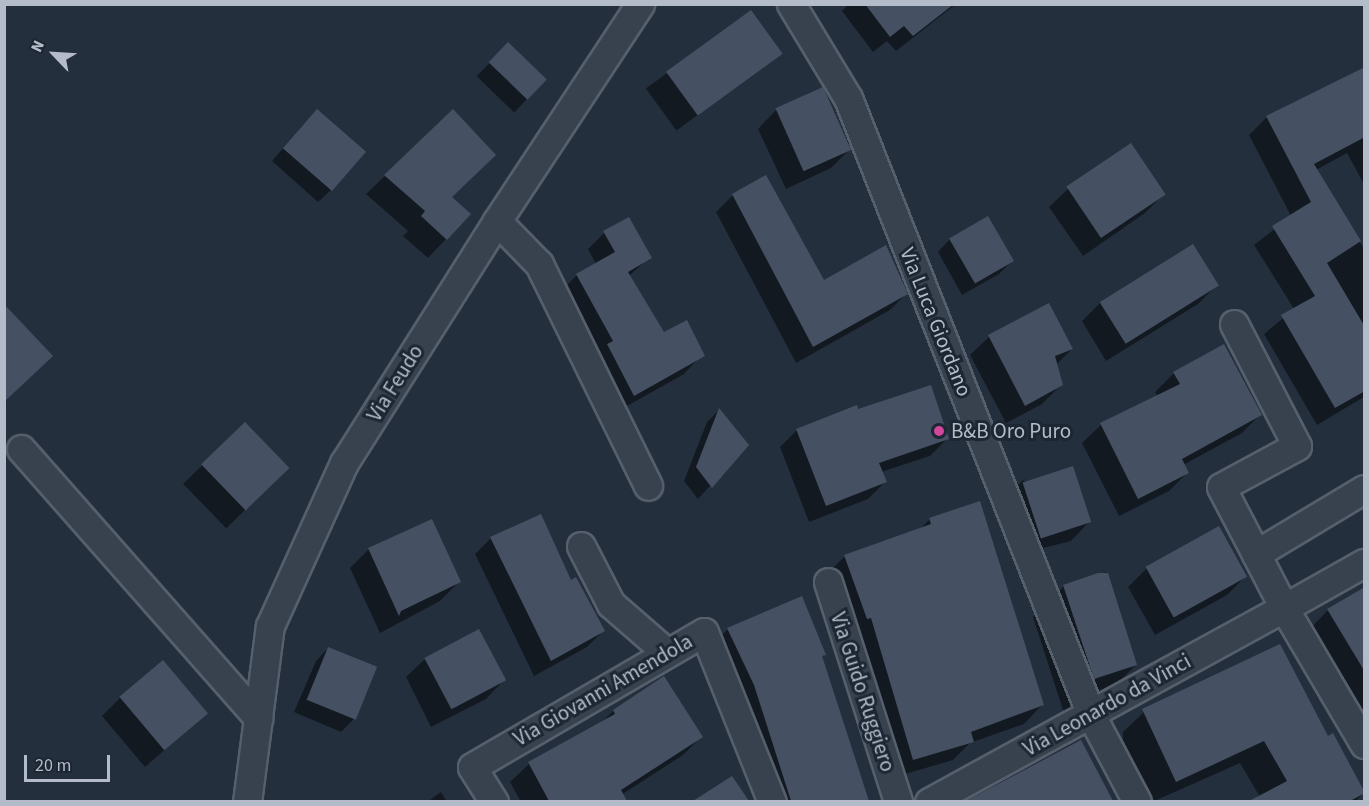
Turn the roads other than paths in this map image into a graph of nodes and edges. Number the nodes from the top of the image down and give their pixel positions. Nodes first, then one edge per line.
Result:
1 (640, 4) edge
2 (791, 4) edge
3 (497, 221) junction
4 (1234, 324) dead end
5 (21, 449) dead end
6 (648, 486) dead end
7 (1365, 489) edge
8 (581, 546) dead end
9 (1256, 554) junction
10 (1365, 562) edge
11 (828, 582) dead end
12 (1284, 608) junction
13 (666, 651) junction
14 (1091, 715) junction
15 (258, 717) junction
16 (1365, 744) edge
17 (247, 801) edge
18 (494, 801) edge
19 (772, 801) edge
20 (898, 801) edge
21 (929, 801) edge
22 (1137, 801) edge

1 - 3 street, Via Feudo
2 - 14 street, Via Luca Giordano
3 - 6 street
3 - 15 street, Via Feudo
4 - 9 street
5 - 15 street
7 - 9 street
8 - 13 street
9 - 12 street
10 - 12 street, Via Leonardo da Vinci
11 - 20 street, Via Guido Ruggiero
12 - 14 street, Via Leonardo da Vinci
12 - 16 street
13 - 18 street, Via Giovanni Amendola
13 - 19 street, Via Giovanni Amendola
14 - 21 street, Via Leonardo da Vinci
14 - 22 street, Via Luca Giordano
15 - 17 street, Via Feudo

